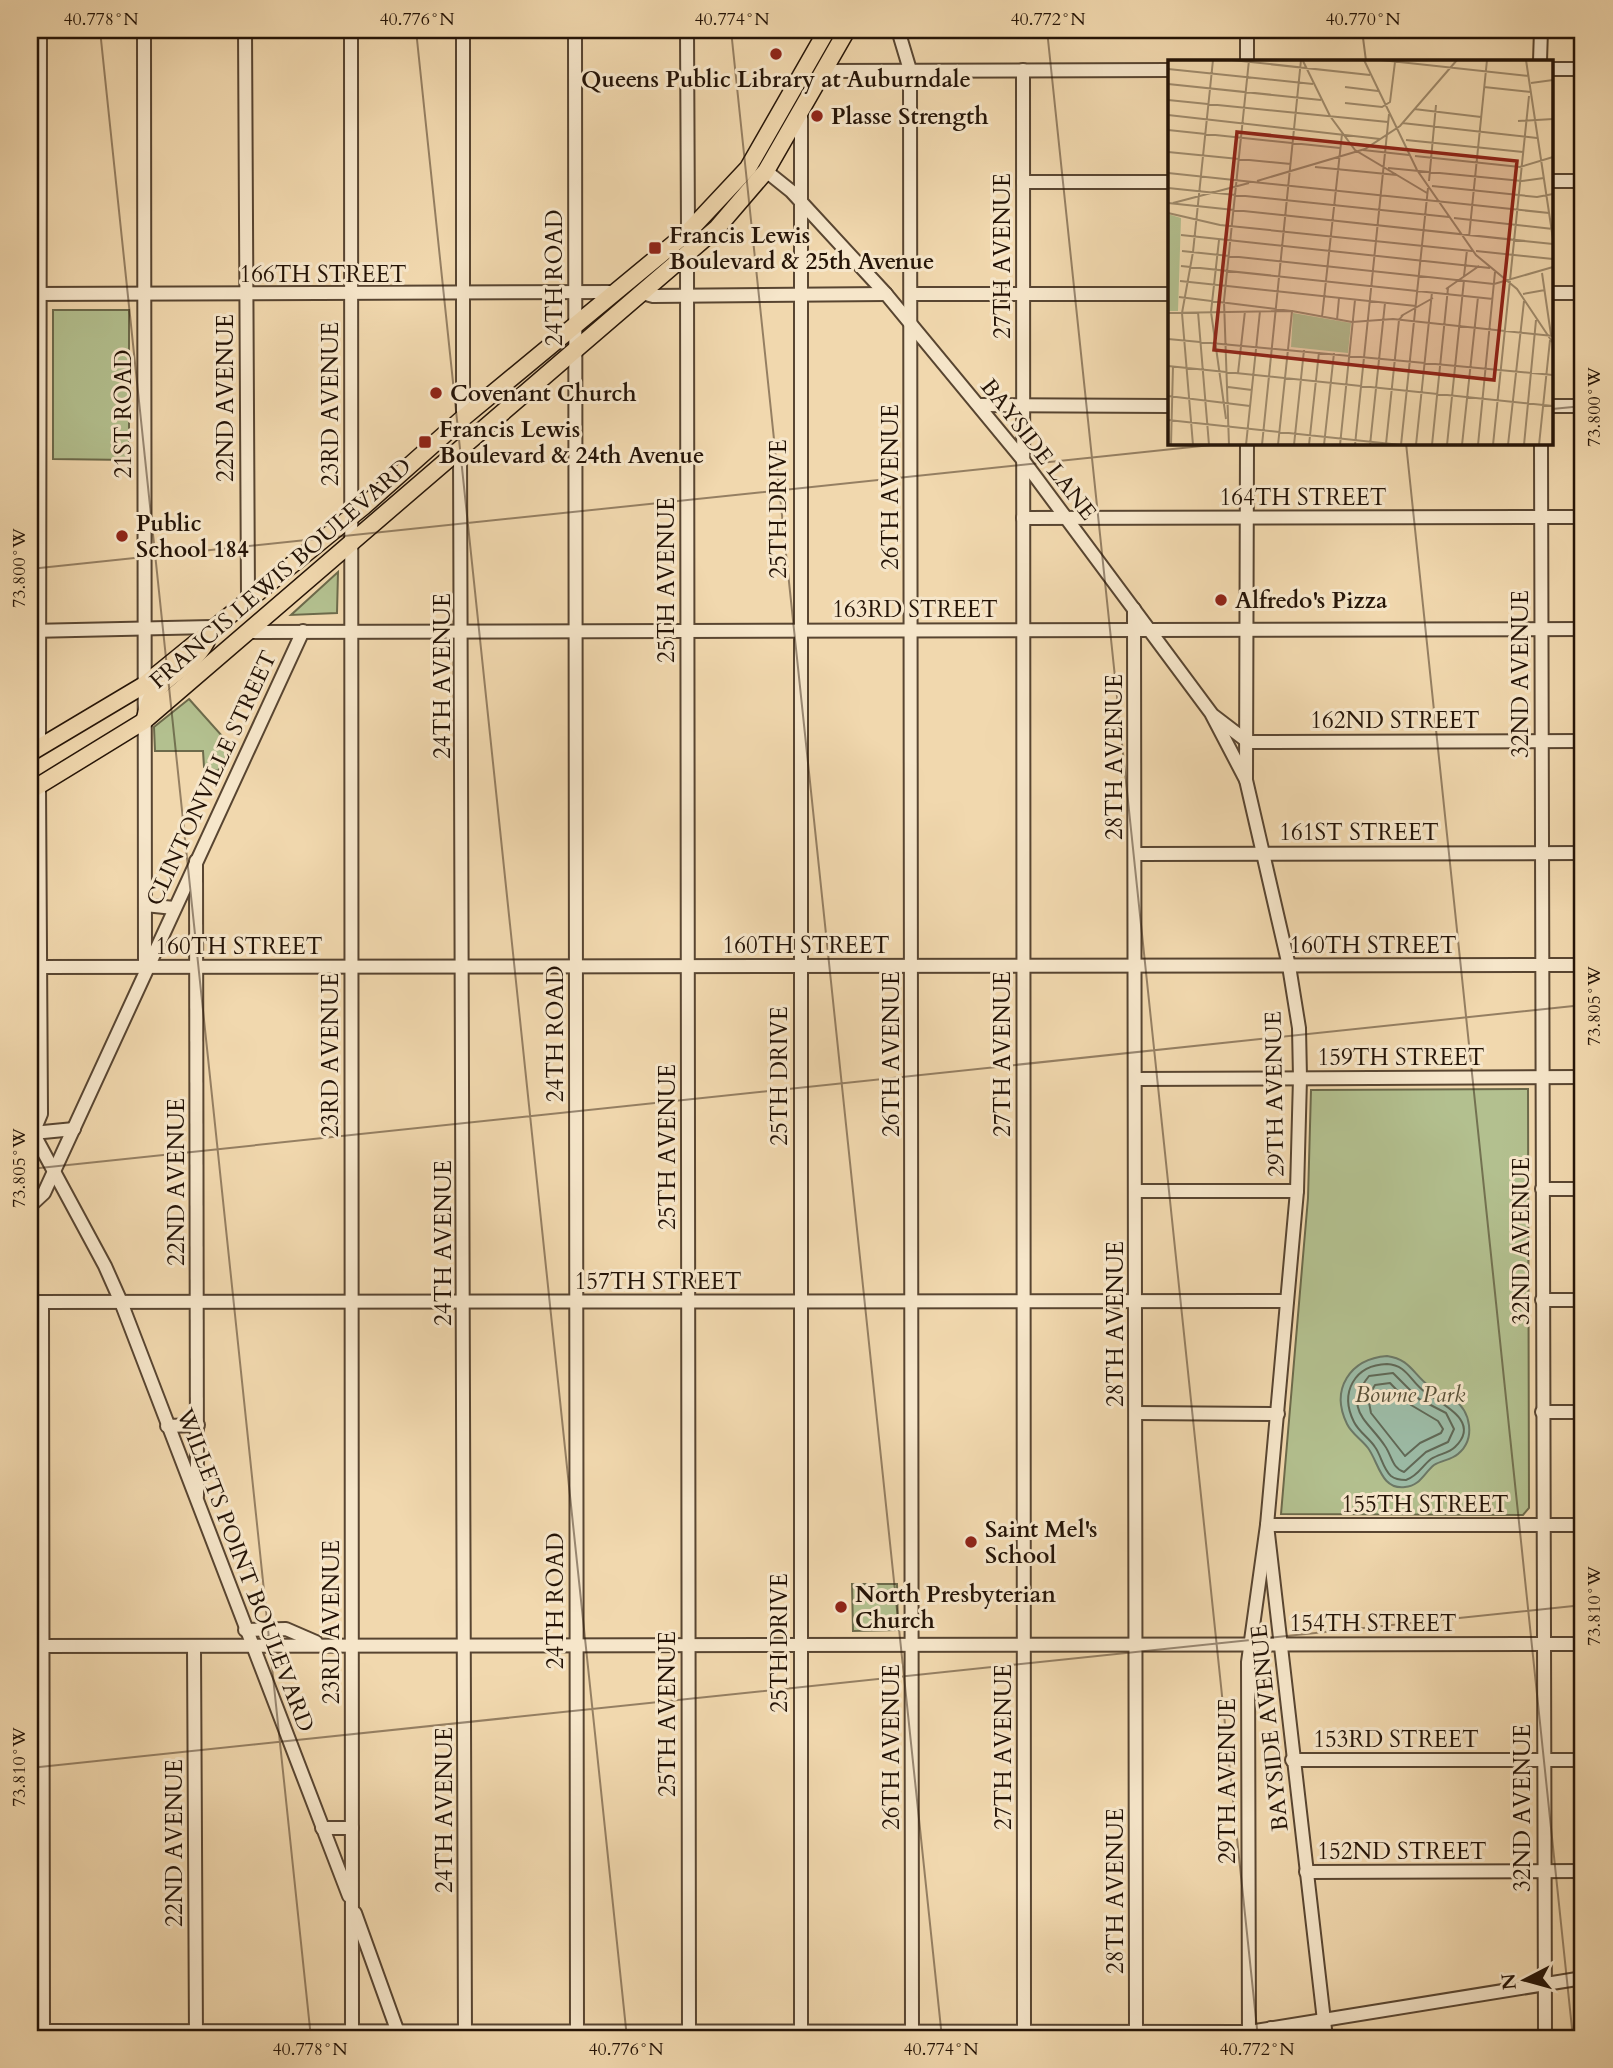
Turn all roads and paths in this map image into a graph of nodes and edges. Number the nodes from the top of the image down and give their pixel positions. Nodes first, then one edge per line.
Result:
1 (40, 30) edge
2 (144, 30) edge
3 (245, 30) edge
4 (351, 30) edge
5 (463, 30) edge
6 (575, 30) edge
7 (687, 30) edge
8 (827, 30) edge
9 (847, 30) edge
10 (898, 30) edge
11 (1247, 30) edge
12 (1541, 30) edge
13 (1247, 60) edge
14 (1541, 60) edge
15 (1554, 69) edge
16 (1583, 69) edge
17 (910, 70) junction
18 (1023, 70) junction
19 (1168, 70) edge
20 (825, 71) junction
21 (801, 113) junction
22 (766, 171) junction
23 (1554, 181) edge
24 (1583, 181) edge
25 (1023, 182) junction
26 (1168, 182) edge
27 (799, 200) junction
28 (688, 232) junction
29 (687, 255) junction
30 (575, 292) junction
31 (616, 292) junction
32 (642, 293) junction
33 (1554, 293) edge
34 (1583, 293) edge
35 (463, 294) junction
36 (799, 294) junction
37 (886, 294) junction
38 (911, 294) junction
39 (1023, 294) junction
40 (1168, 294) edge
41 (35, 295) edge
42 (145, 295) junction
43 (245, 295) junction
44 (351, 295) junction
45 (688, 296) junction
46 (911, 323) junction
47 (574, 324) junction
48 (574, 348) junction
49 (980, 405) junction
50 (1554, 405) edge
51 (1583, 405) edge
52 (1023, 406) junction
53 (1168, 406) edge
54 (463, 418) junction
55 (1247, 444) edge
56 (1541, 444) edge
57 (460, 448) junction
58 (1023, 460) junction
59 (350, 517) junction
60 (1541, 517) junction
61 (1583, 517) edge
62 (1023, 518) junction
63 (1066, 518) junction
64 (1247, 518) junction
65 (351, 541) junction
66 (248, 597) junction
67 (1134, 609) junction
68 (212, 627) junction
69 (144, 629) junction
70 (353, 629) junction
71 (1541, 629) junction
72 (1583, 629) edge
73 (463, 630) junction
74 (575, 630) junction
75 (687, 630) junction
76 (799, 630) junction
77 (911, 630) junction
78 (1023, 630) junction
79 (1134, 630) junction
80 (1149, 630) junction
81 (1248, 630) junction
82 (34, 631) edge
83 (303, 631) junction
84 (247, 632) junction
85 (144, 685) junction
86 (1211, 713) junction
87 (144, 721) junction
88 (1541, 741) junction
89 (1583, 741) edge
90 (1248, 742) junction
91 (34, 750) edge
92 (1246, 780) junction
93 (34, 788) edge
94 (1264, 853) junction
95 (1542, 853) junction
96 (1583, 853) edge
97 (1135, 854) junction
98 (196, 861) junction
99 (145, 905) junction
100 (174, 908) junction
101 (1542, 965) junction
102 (1583, 965) edge
103 (351, 966) junction
104 (464, 966) junction
105 (576, 966) junction
106 (687, 966) junction
107 (800, 966) junction
108 (912, 966) junction
109 (1023, 966) junction
110 (1135, 966) junction
111 (1289, 966) junction
112 (36, 967) edge
113 (145, 967) junction
114 (197, 967) junction
115 (1542, 1077) junction
116 (1583, 1077) edge
117 (1300, 1078) junction
118 (1136, 1079) junction
119 (74, 1129) junction
120 (32, 1130) edge
121 (54, 1171) junction
122 (1542, 1189) junction
123 (1583, 1189) edge
124 (1136, 1191) junction
125 (1297, 1191) junction
126 (30, 1206) edge
127 (1542, 1300) junction
128 (1583, 1300) edge
129 (1024, 1301) junction
130 (1136, 1301) junction
131 (1287, 1301) junction
132 (121, 1302) junction
133 (197, 1302) junction
134 (351, 1302) junction
135 (464, 1302) junction
136 (576, 1302) junction
137 (688, 1302) junction
138 (800, 1302) junction
139 (912, 1302) junction
140 (36, 1303) edge
141 (1542, 1412) junction
142 (1583, 1412) edge
143 (1136, 1413) junction
144 (1278, 1414) junction
145 (198, 1425) junction
146 (167, 1426) junction
147 (197, 1503) junction
148 (1267, 1525) junction
149 (1542, 1525) junction
150 (1583, 1525) edge
151 (245, 1630) junction
152 (464, 1643) junction
153 (1583, 1643) edge
154 (251, 1644) junction
155 (322, 1644) junction
156 (353, 1644) junction
157 (1250, 1644) junction
158 (1281, 1644) junction
159 (1543, 1644) junction
160 (576, 1645) junction
161 (688, 1645) junction
162 (800, 1645) junction
163 (912, 1645) junction
164 (1024, 1645) junction
165 (1136, 1645) junction
166 (36, 1646) edge
167 (194, 1647) junction
168 (1292, 1760) junction
169 (1542, 1760) junction
170 (1583, 1760) edge
171 (322, 1828) junction
172 (352, 1828) junction
173 (1543, 1871) junction
174 (1583, 1871) edge
175 (1306, 1872) junction
176 (352, 1905) junction
177 (1583, 1978) edge
178 (1543, 1984) junction
179 (1325, 2029) edge
180 (38, 2034) edge
181 (196, 2035) edge
182 (801, 2035) edge
183 (912, 2035) edge
184 (1024, 2035) edge
185 (1136, 2035) edge
186 (1249, 2035) edge
187 (352, 2036) edge
188 (399, 2036) edge
189 (465, 2036) edge
190 (577, 2036) edge
191 (689, 2036) edge
192 (1545, 2038) edge

1 - 41 street
2 - 42 street, 21ST ROAD
3 - 43 street, 22ND AVENUE
4 - 44 street, 23RD AVENUE
5 - 35 street
6 - 30 street, 24TH ROAD
7 - 28 street
8 - 28 main road, FRANCIS LEWIS BOULEVARD
9 - 20 main road, FRANCIS LEWIS BOULEVARD
10 - 17 street, 26TH AVENUE
11 - 13 street
12 - 14 street
15 - 16 street
17 - 18 street
17 - 20 street
17 - 38 street, 26TH AVENUE
18 - 19 street
18 - 25 street, 27TH AVENUE
20 - 21 main road, FRANCIS LEWIS BOULEVARD
21 - 22 main road, FRANCIS LEWIS BOULEVARD
21 - 27 street, 25TH DRIVE
22 - 27 street, BAYSIDE LANE
22 - 29 main road, FRANCIS LEWIS BOULEVARD
23 - 24 street
25 - 26 street
25 - 39 street, 27TH AVENUE
27 - 36 street, 25TH DRIVE
27 - 37 street, BAYSIDE LANE
28 - 31 main road, FRANCIS LEWIS BOULEVARD
29 - 32 main road, FRANCIS LEWIS BOULEVARD
29 - 45 street, 25TH AVENUE
30 - 31 street, 166TH STREET
30 - 35 street, 166TH STREET
30 - 47 street, 24TH ROAD
31 - 47 main road, FRANCIS LEWIS BOULEVARD
32 - 45 street
32 - 48 main road, FRANCIS LEWIS BOULEVARD
33 - 34 street
35 - 44 street, 166TH STREET
35 - 54 street
36 - 37 street
36 - 45 street
36 - 76 street, 25TH DRIVE
37 - 46 street, BAYSIDE LANE
38 - 39 street
38 - 46 street, 26TH AVENUE
39 - 40 street
39 - 52 street, 27TH AVENUE
41 - 42 street, 166TH STREET
41 - 82 street
42 - 43 street, 166TH STREET
42 - 69 street, 21ST ROAD
43 - 44 street, 166TH STREET
43 - 66 street, 22ND AVENUE
44 - 59 street, 23RD AVENUE
45 - 75 street, 25TH AVENUE
46 - 49 street, BAYSIDE LANE
46 - 77 street, 26TH AVENUE
47 - 48 street, 24TH ROAD
47 - 54 main road, FRANCIS LEWIS BOULEVARD
48 - 57 main road, FRANCIS LEWIS BOULEVARD
48 - 74 street, 24TH ROAD
49 - 52 street
49 - 58 street, BAYSIDE LANE
50 - 51 street
52 - 53 street
52 - 58 street, 27TH AVENUE
54 - 59 main road, FRANCIS LEWIS BOULEVARD
55 - 64 street, 29TH AVENUE
56 - 60 street, 32ND AVENUE
57 - 65 main road, FRANCIS LEWIS BOULEVARD
57 - 73 street, 24TH AVENUE
58 - 62 street, 27TH AVENUE
58 - 63 street, BAYSIDE LANE
59 - 65 street, 23RD AVENUE
59 - 66 main road, FRANCIS LEWIS BOULEVARD
60 - 61 street, 164TH STREET
60 - 64 street, 164TH STREET
60 - 71 street, 32ND AVENUE
62 - 63 street, 164TH STREET
62 - 78 street, 27TH AVENUE
63 - 64 street, 164TH STREET
63 - 67 street, BAYSIDE LANE
64 - 81 street, 29TH AVENUE
65 - 70 street, 23RD AVENUE
65 - 84 main road, FRANCIS LEWIS BOULEVARD
66 - 68 main road, FRANCIS LEWIS BOULEVARD
67 - 79 street, 28TH AVENUE
67 - 80 street, BAYSIDE LANE
68 - 69 street
68 - 85 main road, FRANCIS LEWIS BOULEVARD
68 - 87 main road
69 - 82 street
69 - 85 street, 21ST ROAD
70 - 73 street, 163RD STREET
70 - 83 street, 163RD STREET
70 - 103 street, 23RD AVENUE
71 - 72 street, 163RD STREET
71 - 81 street, 163RD STREET
71 - 88 street, 32ND AVENUE
73 - 74 street, 163RD STREET
73 - 104 street, 24TH AVENUE
74 - 75 street, 163RD STREET
74 - 105 street, 24TH ROAD
75 - 76 street, 163RD STREET
75 - 106 street, 25TH AVENUE
76 - 77 street, 163RD STREET
76 - 107 street, 25TH DRIVE
77 - 78 street, 163RD STREET
77 - 108 street, 26TH AVENUE
78 - 79 street, 163RD STREET
78 - 109 street, 27TH AVENUE
79 - 80 street, 163RD STREET
79 - 97 street, 28TH AVENUE
80 - 81 street, 163RD STREET
80 - 86 street, BAYSIDE LANE
81 - 90 street, 29TH AVENUE
82 - 91 street
83 - 84 street, 163RD STREET
83 - 98 street, CLINTONVILLE STREET
84 - 87 main road, FRANCIS LEWIS BOULEVARD
85 - 87 street, 21ST ROAD
85 - 91 main road, FRANCIS LEWIS BOULEVARD
86 - 90 street
86 - 92 street, BAYSIDE LANE
87 - 93 main road, FRANCIS LEWIS BOULEVARD
87 - 99 street, 21ST ROAD
88 - 89 street, 162ND STREET
88 - 90 street, 162ND STREET
88 - 95 street, 32ND AVENUE
90 - 92 street, 29TH AVENUE
92 - 94 street, 29TH AVENUE
93 - 112 street
94 - 95 street, 161ST STREET
94 - 97 street, 161ST STREET
94 - 111 street, 29TH AVENUE
95 - 96 street, 161ST STREET
95 - 101 street, 32ND AVENUE
97 - 110 street, 28TH AVENUE
98 - 100 street, CLINTONVILLE STREET
98 - 114 street, 22ND AVENUE
99 - 100 street
99 - 113 street, 21ST ROAD
100 - 113 street, CLINTONVILLE STREET
101 - 102 street, 160TH STREET
101 - 111 street, 160TH STREET
101 - 115 street, 32ND AVENUE
103 - 104 street, 160TH STREET
103 - 114 street, 160TH STREET
103 - 134 street, 23RD AVENUE
104 - 105 street, 160TH STREET
104 - 135 street, 24TH AVENUE
105 - 106 street, 160TH STREET
105 - 136 street, 24TH ROAD
106 - 107 street, 160TH STREET
106 - 137 street, 25TH AVENUE
107 - 108 street, 160TH STREET
107 - 138 street, 25TH DRIVE
108 - 109 street, 160TH STREET
108 - 139 street, 26TH AVENUE
109 - 110 street, 160TH STREET
109 - 129 street, 27TH AVENUE
110 - 111 street, 160TH STREET
110 - 118 street, 28TH AVENUE
111 - 117 street, 29TH AVENUE
112 - 113 street, 160TH STREET
112 - 120 street
113 - 114 street, 160TH STREET
113 - 119 street, CLINTONVILLE STREET
114 - 133 street, 22ND AVENUE
115 - 116 street, 159TH STREET
115 - 117 street, 159TH STREET
115 - 122 street, 32ND AVENUE
117 - 118 street, 159TH STREET
117 - 125 street, 29TH AVENUE
118 - 124 street, 28TH AVENUE
119 - 120 street
119 - 121 street, CLINTONVILLE STREET
120 - 121 street, WILLETS POINT BOULEVARD
121 - 126 street, CLINTONVILLE STREET
121 - 132 street, WILLETS POINT BOULEVARD
122 - 123 street
122 - 127 street, 32ND AVENUE
124 - 125 street
124 - 130 street, 28TH AVENUE
125 - 131 street, 29TH AVENUE
127 - 128 street
127 - 141 street, 32ND AVENUE
129 - 130 street, 157TH STREET
129 - 139 street, 157TH STREET
129 - 164 street, 27TH AVENUE
130 - 131 street, 157TH STREET
130 - 143 street, 28TH AVENUE
131 - 144 street, 29TH AVENUE
132 - 133 street, 157TH STREET
132 - 140 street, 157TH STREET
132 - 146 street, WILLETS POINT BOULEVARD
133 - 134 street, 157TH STREET
133 - 145 street, 22ND AVENUE
134 - 135 street, 157TH STREET
134 - 156 street, 23RD AVENUE
135 - 136 street, 157TH STREET
135 - 152 street, 24TH AVENUE
136 - 137 street, 157TH STREET
136 - 160 street, 24TH ROAD
137 - 138 street, 157TH STREET
137 - 161 street, 25TH AVENUE
138 - 139 street, 157TH STREET
138 - 162 street, 25TH DRIVE
139 - 163 street, 26TH AVENUE
140 - 166 street
141 - 142 street
141 - 149 street, 32ND AVENUE
143 - 144 street
143 - 165 street, 28TH AVENUE
144 - 148 street, BAYSIDE AVENUE
145 - 146 street
145 - 147 street, 22ND AVENUE
146 - 147 street, WILLETS POINT BOULEVARD
147 - 151 street, WILLETS POINT BOULEVARD
148 - 149 street, 155TH STREET
148 - 157 street, 29TH AVENUE
148 - 158 street, BAYSIDE AVENUE
149 - 150 street, 155TH STREET
149 - 159 street, 32ND AVENUE
151 - 154 street, WILLETS POINT BOULEVARD
151 - 155 street
152 - 156 street, 154TH STREET
152 - 160 street, 154TH STREET
152 - 189 street, 24TH AVENUE
153 - 159 street, 154TH STREET
154 - 155 street, 154TH STREET
154 - 167 street, 154TH STREET
154 - 171 street, WILLETS POINT BOULEVARD
155 - 156 street, 154TH STREET
156 - 172 street, 23RD AVENUE
157 - 158 street, 154TH STREET
157 - 165 street, 154TH STREET
157 - 186 street, 29TH AVENUE
158 - 159 street, 154TH STREET
158 - 168 street, BAYSIDE AVENUE
159 - 169 street, 32ND AVENUE
160 - 161 street, 154TH STREET
160 - 190 street, 24TH ROAD
161 - 162 street, 154TH STREET
161 - 191 street, 25TH AVENUE
162 - 163 street, 154TH STREET
162 - 182 street, 25TH DRIVE
163 - 164 street, 154TH STREET
163 - 183 street, 26TH AVENUE
164 - 165 street, 154TH STREET
164 - 184 street, 27TH AVENUE
165 - 185 street, 28TH AVENUE
166 - 167 street, 154TH STREET
166 - 180 street
167 - 181 street, 22ND AVENUE
168 - 169 street, 153RD STREET
168 - 175 street, BAYSIDE AVENUE
169 - 170 street, 153RD STREET
169 - 173 street, 32ND AVENUE
171 - 172 street
171 - 176 street, WILLETS POINT BOULEVARD
172 - 176 street, 23RD AVENUE
173 - 174 street, 152ND STREET
173 - 175 street, 152ND STREET
173 - 178 street, 32ND AVENUE
175 - 179 street, BAYSIDE AVENUE
176 - 187 street, 23RD AVENUE
176 - 188 street, WILLETS POINT BOULEVARD
177 - 178 street
178 - 179 street
178 - 192 street, 32ND AVENUE
179 - 186 street
180 - 181 street
181 - 187 street
182 - 183 street
182 - 191 street
183 - 184 street
184 - 185 street
185 - 186 street
187 - 188 street
188 - 189 street
189 - 190 street
190 - 191 street

